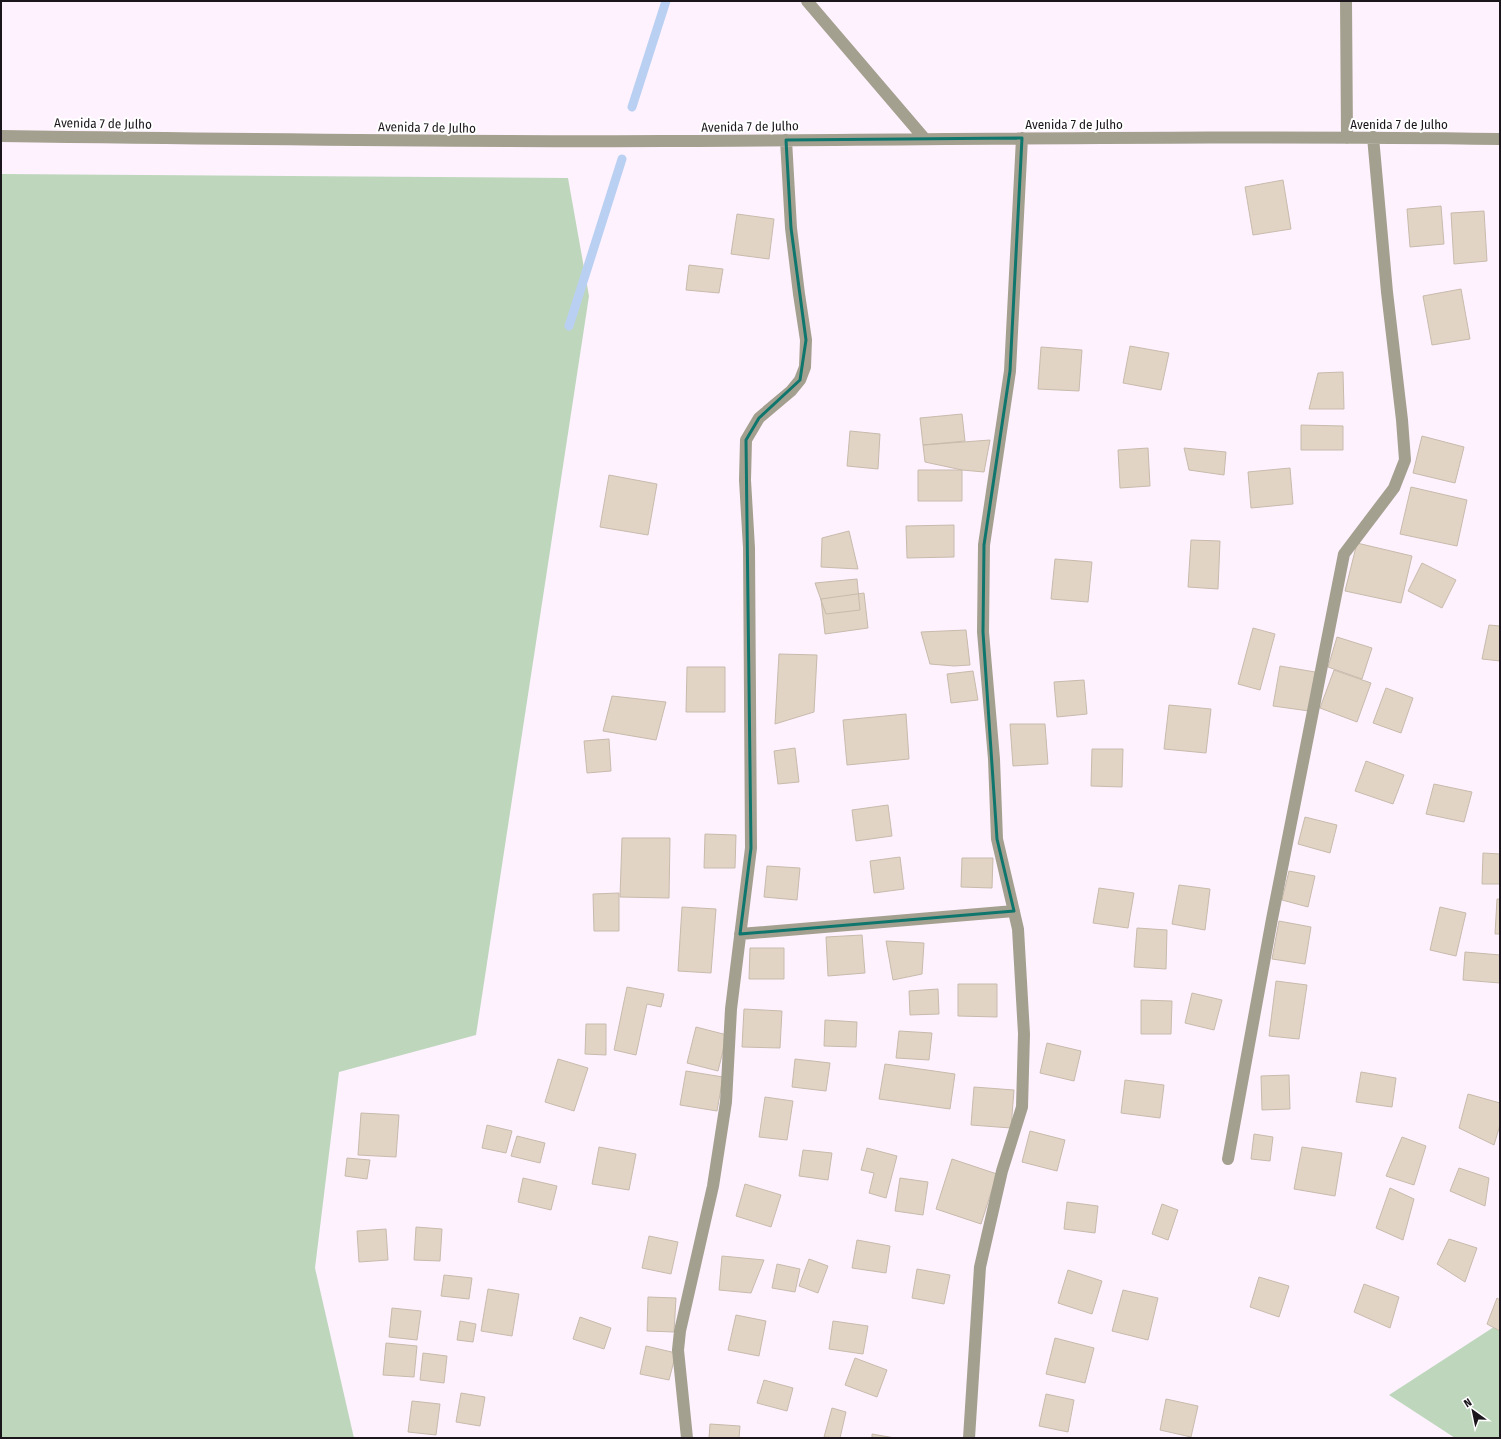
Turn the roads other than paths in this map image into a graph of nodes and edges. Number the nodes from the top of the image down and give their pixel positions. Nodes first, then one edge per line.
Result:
1 (807, 1) edge
2 (1346, 1) edge
3 (1, 136) edge
4 (1373, 137) junction
5 (924, 138) junction
6 (1022, 138) junction
7 (1347, 138) junction
8 (1500, 139) edge
9 (786, 140) junction
10 (1014, 911) junction
11 (740, 934) junction
12 (1228, 1159) dead end
13 (687, 1438) edge
14 (969, 1438) edge

1 - 5 street
2 - 7 street
3 - 9 street, Avenida 7 de Julho
4 - 7 street, Avenida 7 de Julho
4 - 8 street, Avenida 7 de Julho
4 - 12 street
5 - 6 street, Avenida 7 de Julho
5 - 9 street, Avenida 7 de Julho
6 - 7 street, Avenida 7 de Julho
6 - 10 street
9 - 11 street
10 - 11 street
10 - 14 street
11 - 13 street

